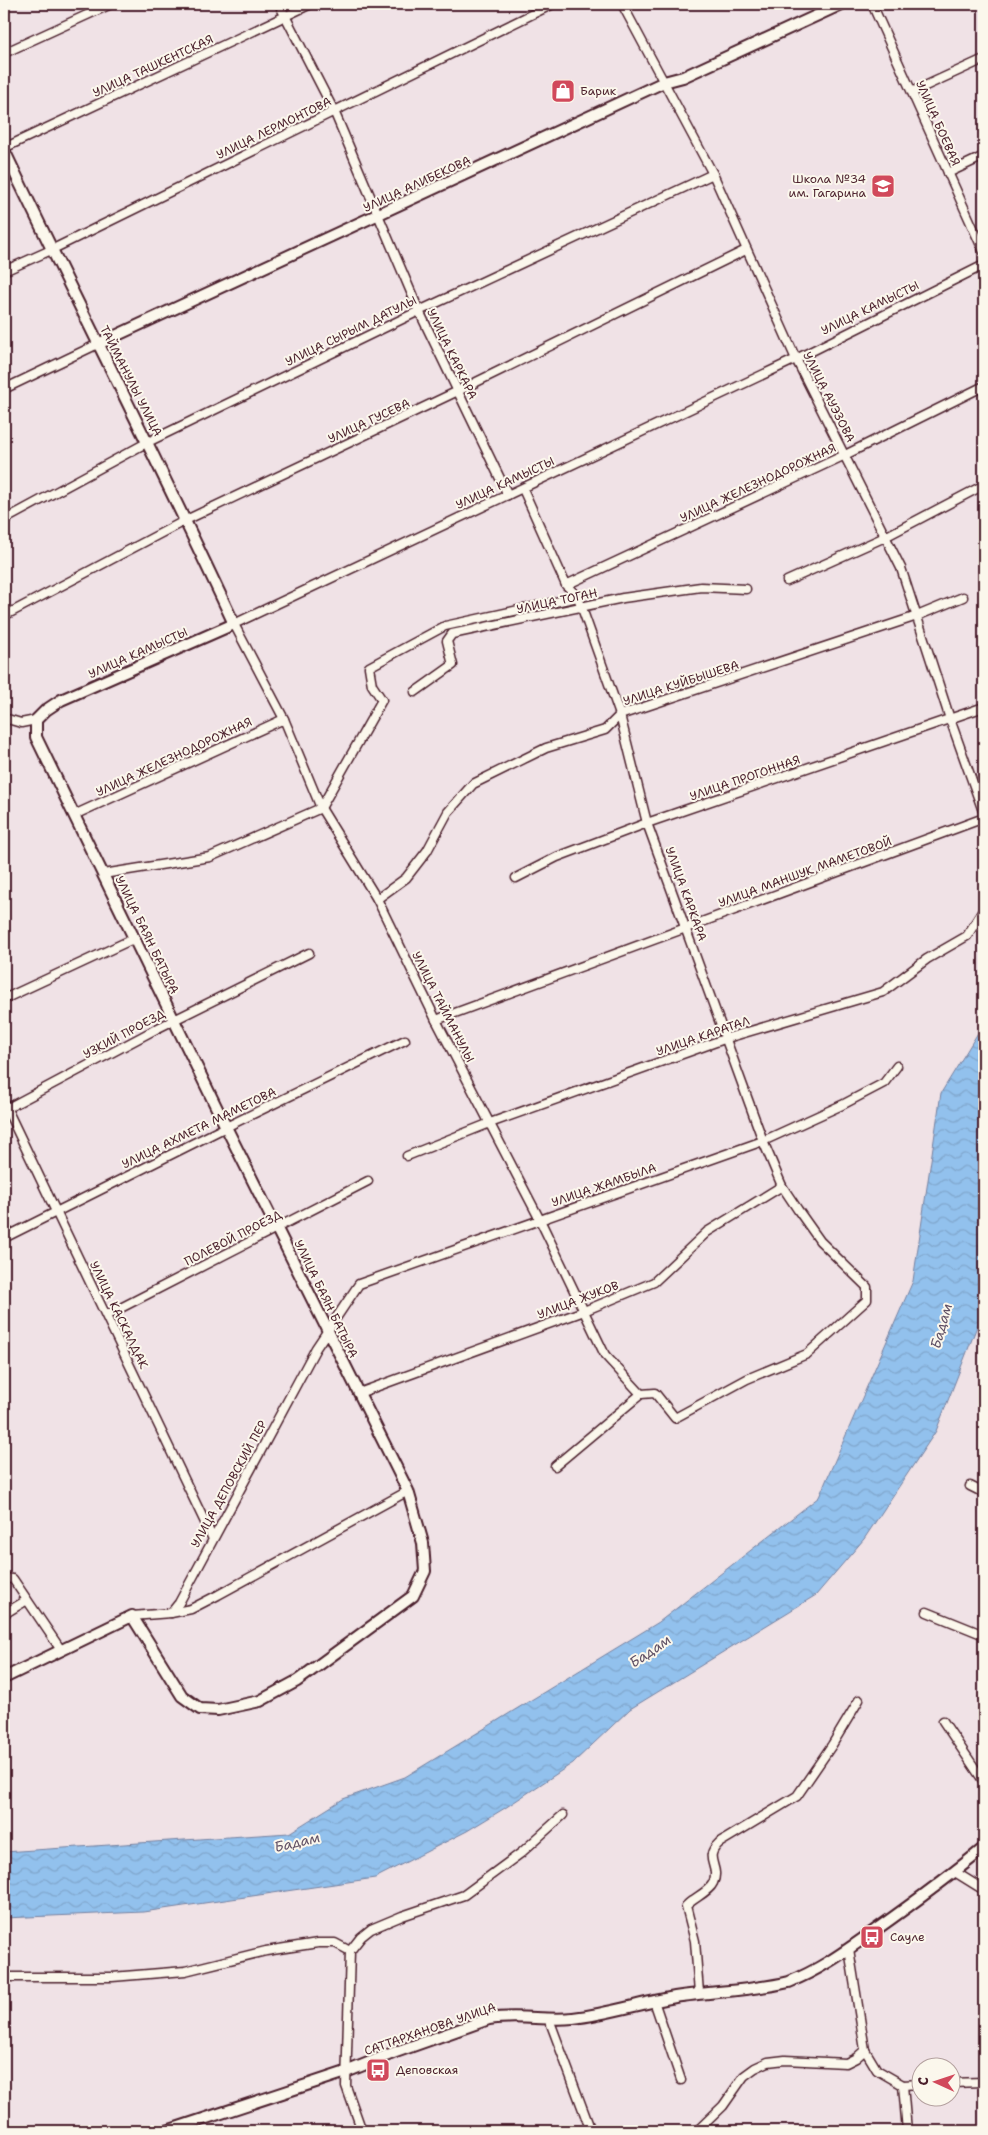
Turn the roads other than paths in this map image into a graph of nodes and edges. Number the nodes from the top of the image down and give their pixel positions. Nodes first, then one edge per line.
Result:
1 (111, 4) edge
2 (279, 4) edge
3 (311, 4) edge
4 (553, 4) edge
5 (622, 4) edge
6 (842, 4) edge
7 (872, 4) edge
8 (285, 16) junction
9 (4, 53) edge
10 (984, 59) edge
11 (664, 82) junction
12 (912, 92) junction
13 (334, 111) junction
14 (4, 149) edge
15 (984, 156) edge
16 (948, 173) junction
17 (713, 174) junction
18 (377, 216) junction
19 (51, 250) junction
20 (746, 250) junction
21 (984, 252) edge
22 (984, 265) edge
23 (4, 271) edge
24 (419, 311) junction
25 (98, 344) junction
26 (796, 359) junction
27 (984, 386) edge
28 (4, 389) edge
29 (458, 391) junction
30 (148, 442) junction
31 (845, 455) junction
32 (984, 485) edge
33 (523, 489) junction
34 (508, 495) junction
35 (4, 520) edge
36 (186, 520) junction
37 (885, 537) junction
38 (788, 581) dead end
39 (566, 585) junction
40 (746, 589) dead end
41 (578, 597) junction
42 (963, 597) dead end
43 (582, 608) junction
44 (4, 616) edge
45 (917, 616) junction
46 (234, 624) junction
47 (415, 692) dead end
48 (984, 707) edge
49 (620, 716) junction
50 (4, 718) edge
51 (284, 719) junction
52 (950, 719) junction
53 (36, 720) junction
54 (321, 808) junction
55 (984, 814) edge
56 (74, 815) junction
57 (984, 818) edge
58 (647, 824) junction
59 (103, 874) junction
60 (516, 878) dead end
61 (376, 899) junction
62 (984, 909) edge
63 (686, 928) junction
64 (135, 938) junction
65 (309, 953) dead end
66 (4, 999) edge
67 (175, 1019) junction
68 (436, 1020) junction
69 (727, 1038) junction
70 (405, 1040) dead end
71 (897, 1066) dead end
72 (5, 1107) edge
73 (490, 1123) junction
74 (226, 1126) junction
75 (763, 1141) junction
76 (407, 1156) dead end
77 (368, 1181) dead end
78 (782, 1186) junction
79 (57, 1212) junction
80 (540, 1220) junction
81 (277, 1228) junction
82 (4, 1238) edge
83 (584, 1311) junction
84 (107, 1315) junction
85 (327, 1332) junction
86 (359, 1393) junction
87 (641, 1394) junction
88 (556, 1466) dead end
89 (970, 1486) dead end
90 (408, 1492) junction
91 (984, 1494) edge
92 (212, 1537) junction
93 (4, 1578) edge
94 (27, 1600) junction
95 (928, 1612) dead end
96 (170, 1613) junction
97 (4, 1614) edge
98 (132, 1616) junction
99 (984, 1635) edge
100 (61, 1650) junction
101 (4, 1678) edge
102 (859, 1700) dead end
103 (943, 1721) dead end
104 (984, 1782) edge
105 (563, 1816) dead end
106 (984, 1848) edge
107 (955, 1872) junction
108 (984, 1890) edge
109 (849, 1949) junction
110 (350, 1951) junction
111 (4, 1977) edge
112 (699, 1993) junction
113 (654, 2001) junction
114 (549, 2019) junction
115 (865, 2050) junction
116 (346, 2072) junction
117 (681, 2080) dead end
118 (984, 2082) edge
119 (960, 2083) edge
120 (903, 2085) junction
121 (910, 2085) edge
122 (167, 2131) edge
123 (362, 2131) edge
124 (591, 2131) edge
125 (697, 2131) edge
126 (907, 2131) edge

1 - 9 street
2 - 8 street, УЛИЦА КАРКАРА
3 - 8 street, УЛИЦА ТАШКЕНТСКАЯ
4 - 13 street, УЛИЦА ЛЕРМОНТОВА
5 - 11 street, УЛИЦА АУЭЗОВА
6 - 11 street, УЛИЦА АЛИБЕКОВА
7 - 12 street, УЛИЦА БОЕВАЯ
8 - 13 street, УЛИЦА КАРКАРА
8 - 14 street, УЛИЦА ТАШКЕНТСКАЯ
10 - 12 street
11 - 17 street, УЛИЦА АУЭЗОВА
11 - 18 street, УЛИЦА АЛИБЕКОВА
12 - 16 street, УЛИЦА БОЕВАЯ
13 - 18 street, УЛИЦА КАРКАРА
13 - 19 street, УЛИЦА ЛЕРМОНТОВА
14 - 19 street, ТАЙМАНУЛЫ УЛИЦА
15 - 16 street
16 - 21 street, УЛИЦА БОЕВАЯ
17 - 20 street, УЛИЦА АУЭЗОВА
17 - 24 street, УЛИЦА СЫРЫМ ДАТУЛЫ
18 - 24 street, УЛИЦА КАРКАРА
18 - 25 street, УЛИЦА АЛИБЕКОВА
19 - 23 street, УЛИЦА ЛЕРМОНТОВА
19 - 25 street, ТАЙМАНУЛЫ УЛИЦА
20 - 26 street, УЛИЦА АУЭЗОВА
20 - 29 street, УЛИЦА ГУСЕВА
22 - 26 street, УЛИЦА КАМЫСТЫ
24 - 29 street, УЛИЦА КАРКАРА
24 - 30 street, УЛИЦА СЫРЫМ ДАТУЛЫ
25 - 28 street, УЛИЦА АЛИБЕКОВА
25 - 30 street, ТАЙМАНУЛЫ УЛИЦА
26 - 31 street, УЛИЦА АУЭЗОВА
26 - 33 street, УЛИЦА КАМЫСТЫ
27 - 31 street, УЛИЦА ЖЕЛЕЗНОДОРОЖНАЯ
29 - 34 street, УЛИЦА КАРКАРА
29 - 36 street, УЛИЦА ГУСЕВА
30 - 35 street, УЛИЦА СЫРЫМ ДАТУЛЫ
30 - 36 street, ТАЙМАНУЛЫ УЛИЦА
31 - 37 street, УЛИЦА АУЭЗОВА
31 - 39 street, УЛИЦА ЖЕЛЕЗНОДОРОЖНАЯ
32 - 37 street
33 - 34 street, УЛИЦА КАМЫСТЫ
33 - 39 street, УЛИЦА КАРКАРА
34 - 46 street, УЛИЦА КАМЫСТЫ
36 - 44 street, УЛИЦА ГУСЕВА
36 - 46 street, ТАЙМАНУЛЫ УЛИЦА
37 - 38 street
37 - 45 street, УЛИЦА АУЭЗОВА
39 - 41 street, УЛИЦА КАРКАРА
40 - 43 street, УЛИЦА ТОГАН
41 - 43 street, УЛИЦА КАРКАРА
41 - 54 street
42 - 45 street, УЛИЦА КУЙБЫШЕВА
43 - 47 street, УЛИЦА ТОГАН
43 - 49 street, УЛИЦА КАРКАРА
45 - 49 street, УЛИЦА КУЙБЫШЕВА
45 - 52 street, УЛИЦА АУЭЗОВА
46 - 51 street, УЛИЦА ТАЙМАНУЛЫ
46 - 53 street, УЛИЦА КАМЫСТЫ
48 - 52 street, УЛИЦА ПРОГОННАЯ
49 - 58 street, УЛИЦА КАРКАРА
49 - 61 street, УЛИЦА КУЙБЫШЕВА
50 - 53 street
51 - 54 street, УЛИЦА ТАЙМАНУЛЫ
51 - 56 street, УЛИЦА ЖЕЛЕЗНОДОРОЖНАЯ
52 - 55 street, УЛИЦА АУЭЗОВА
52 - 58 street, УЛИЦА ПРОГОННАЯ
53 - 56 street, УЛИЦА БАЯН БАТЫРА
54 - 59 street
54 - 61 street, УЛИЦА ТАЙМАНУЛЫ
56 - 59 street, УЛИЦА БАЯН БАТЫРА
57 - 63 street, УЛИЦА МАНШУК МАМЕТОВОЙ
58 - 60 street, УЛИЦА ПРОГОННАЯ
58 - 63 street, УЛИЦА КАРКАРА
59 - 64 street, УЛИЦА БАЯН БАТЫРА
61 - 68 street, УЛИЦА ТАЙМАНУЛЫ
62 - 69 street, УЛИЦА КАРАТАЛ
63 - 68 street, УЛИЦА МАНШУК МАМЕТОВОЙ
63 - 69 street, УЛИЦА КАРКАРА
64 - 66 street
64 - 67 street, УЛИЦА БАЯН БАТЫРА
65 - 67 street, УЗКИЙ ПРОЕЗД
67 - 72 street, УЗКИЙ ПРОЕЗД
67 - 74 street, УЛИЦА БАЯН БАТЫРА
68 - 73 street, УЛИЦА ТАЙМАНУЛЫ
69 - 73 street, УЛИЦА КАРАТАЛ
69 - 75 street, УЛИЦА КАРКАРА
70 - 74 street, УЛИЦА АХМЕТА МАМЕТОВА
71 - 75 street, УЛИЦА ЖАМБЫЛА
72 - 79 street, УЛИЦА КАСКАЛДАК
73 - 76 street, УЛИЦА КАРАТАЛ
73 - 80 street, УЛИЦА ТАЙМАНУЛЫ
74 - 79 street, УЛИЦА АХМЕТА МАМЕТОВА
74 - 81 street, УЛИЦА БАЯН БАТЫРА
75 - 78 street, УЛИЦА КАРКАРА
75 - 80 street, УЛИЦА ЖАМБЫЛА
77 - 81 street, ПОЛЕВОЙ ПРОЕЗД
78 - 83 street, УЛИЦА ЖУКОВ
78 - 87 street, УЛИЦА КАРКАРА
79 - 82 street, УЛИЦА АХМЕТА МАМЕТОВА
79 - 84 street, УЛИЦА КАСКАЛДАК
80 - 83 street, УЛИЦА ТАЙМАНУЛЫ
80 - 85 street, УЛИЦА ЖАМБЫЛА
81 - 84 street, ПОЛЕВОЙ ПРОЕЗД
81 - 85 street, УЛИЦА БАЯН БАТЫРА
83 - 86 street, УЛИЦА ЖУКОВ
83 - 87 street, УЛИЦА ТАЙМАНУЛЫ
84 - 92 street, УЛИЦА КАСКАЛДАК
85 - 86 street, УЛИЦА БАЯН БАТЫРА
85 - 92 street, УЛИЦА ДЕПОВСКИЙ ПЕР
86 - 90 street, УЛИЦА БАЯН БАТЫРА
87 - 88 street
89 - 91 street
90 - 96 street
90 - 98 street, УЛИЦА БАЯН БАТЫРА
92 - 96 street, УЛИЦА ДЕПОВСКИЙ ПЕР
93 - 94 street
94 - 97 street
94 - 100 street
95 - 99 street
96 - 98 street
98 - 100 street
100 - 101 street
102 - 112 street
103 - 104 street
105 - 110 street
106 - 107 street, САТТАРХАНОВА УЛИЦА
107 - 108 street
107 - 109 street, САТТАРХАНОВА УЛИЦА
109 - 112 street, САТТАРХАНОВА УЛИЦА
109 - 115 street
110 - 111 street
110 - 116 street
112 - 113 street, САТТАРХАНОВА УЛИЦА
113 - 114 street, САТТАРХАНОВА УЛИЦА
113 - 117 street
114 - 116 street, САТТАРХАНОВА УЛИЦА
114 - 124 street
115 - 120 street
115 - 125 street
116 - 122 street, САТТАРХАНОВА УЛИЦА
116 - 123 street
118 - 119 street
120 - 121 street
120 - 126 street

